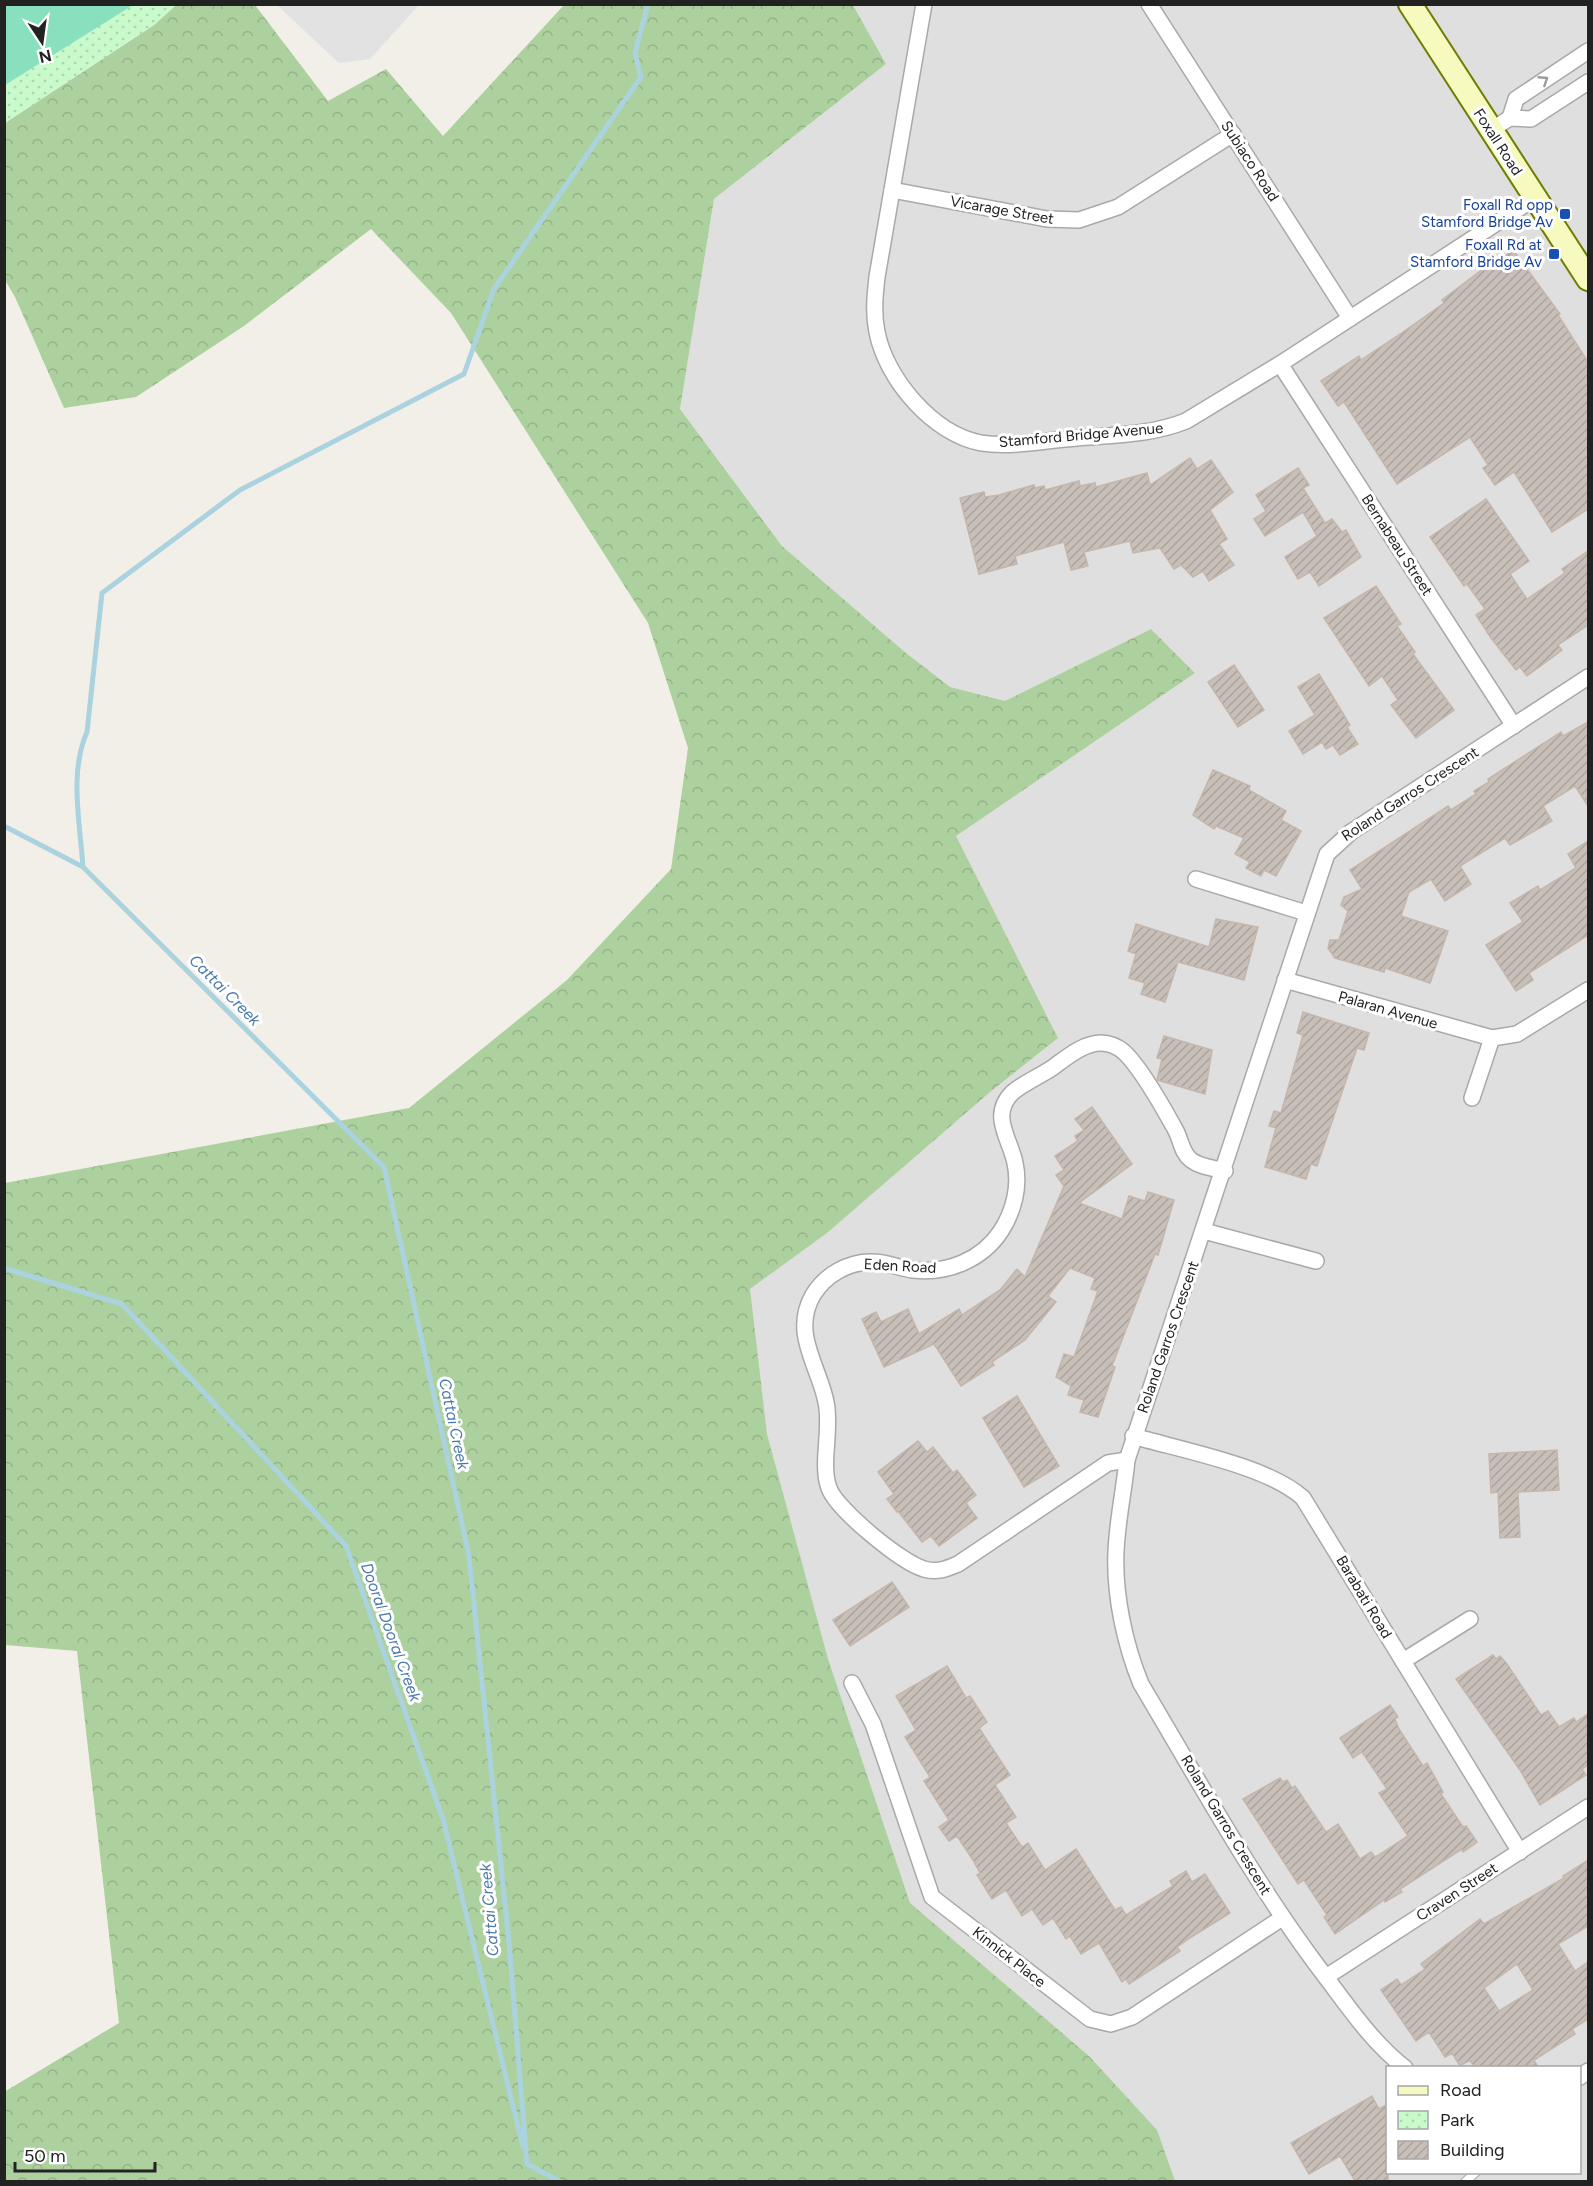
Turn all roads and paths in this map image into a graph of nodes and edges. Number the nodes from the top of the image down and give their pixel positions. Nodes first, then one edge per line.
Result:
1 (924, 4) edge
2 (1149, 4) edge
3 (1410, 4) edge
4 (1588, 51) edge
5 (1588, 81) edge
6 (1510, 118) junction
7 (1491, 130) junction
8 (1233, 134) junction
9 (892, 190) junction
10 (1535, 198) junction
11 (1588, 279) edge
12 (1350, 318) junction
13 (1280, 364) junction
14 (1588, 677) edge
15 (1514, 726) junction
16 (1196, 879) dead end
17 (1306, 913) junction
18 (1285, 980) junction
19 (1588, 990) edge
20 (1492, 1038) junction
21 (1472, 1098) dead end
22 (1225, 1171) junction
23 (1204, 1231) junction
24 (1316, 1261) dead end
25 (1133, 1436) junction
26 (1128, 1460) junction
27 (1470, 1619) dead end
28 (1403, 1661) junction
29 (852, 1683) dead end
30 (1588, 1807) edge
31 (1520, 1852) junction
32 (1282, 1918) junction
33 (1326, 1977) junction
34 (1404, 2066) edge

1 - 9 street, Stamford Bridge Avenue
2 - 8 street, Subiaco Road
3 - 7 street, Foxall Road
6 -> 4 street
5 - 6 street
6 - 7 street
7 - 10 street, Foxall Road
8 - 9 street, Vicarage Street
8 - 12 street, Subiaco Road
9 - 13 street, Stamford Bridge Avenue
10 - 11 street, Foxall Road
10 - 12 street, Stamford Bridge Avenue
12 - 13 street, Stamford Bridge Avenue
13 - 15 street, Bernabeau Street
14 - 15 street, Roland Garros Crescent
15 - 17 street, Roland Garros Crescent
16 - 17 street
17 - 18 street, Roland Garros Crescent
18 - 20 street, Palaran Avenue
18 - 22 street, Roland Garros Crescent
19 - 20 street
20 - 21 street
22 - 23 street, Roland Garros Crescent
22 - 26 street, Eden Road
23 - 24 street
23 - 25 street, Roland Garros Crescent
25 - 26 street, Roland Garros Crescent
25 - 28 street, Barabati Road
26 - 32 street, Roland Garros Crescent
27 - 28 street
28 - 31 street, Barabati Road
29 - 32 street, Kinnick Place
30 - 31 street, Craven Street
31 - 33 street, Craven Street
32 - 33 street, Roland Garros Crescent
33 - 34 street, Roland Garros Crescent

